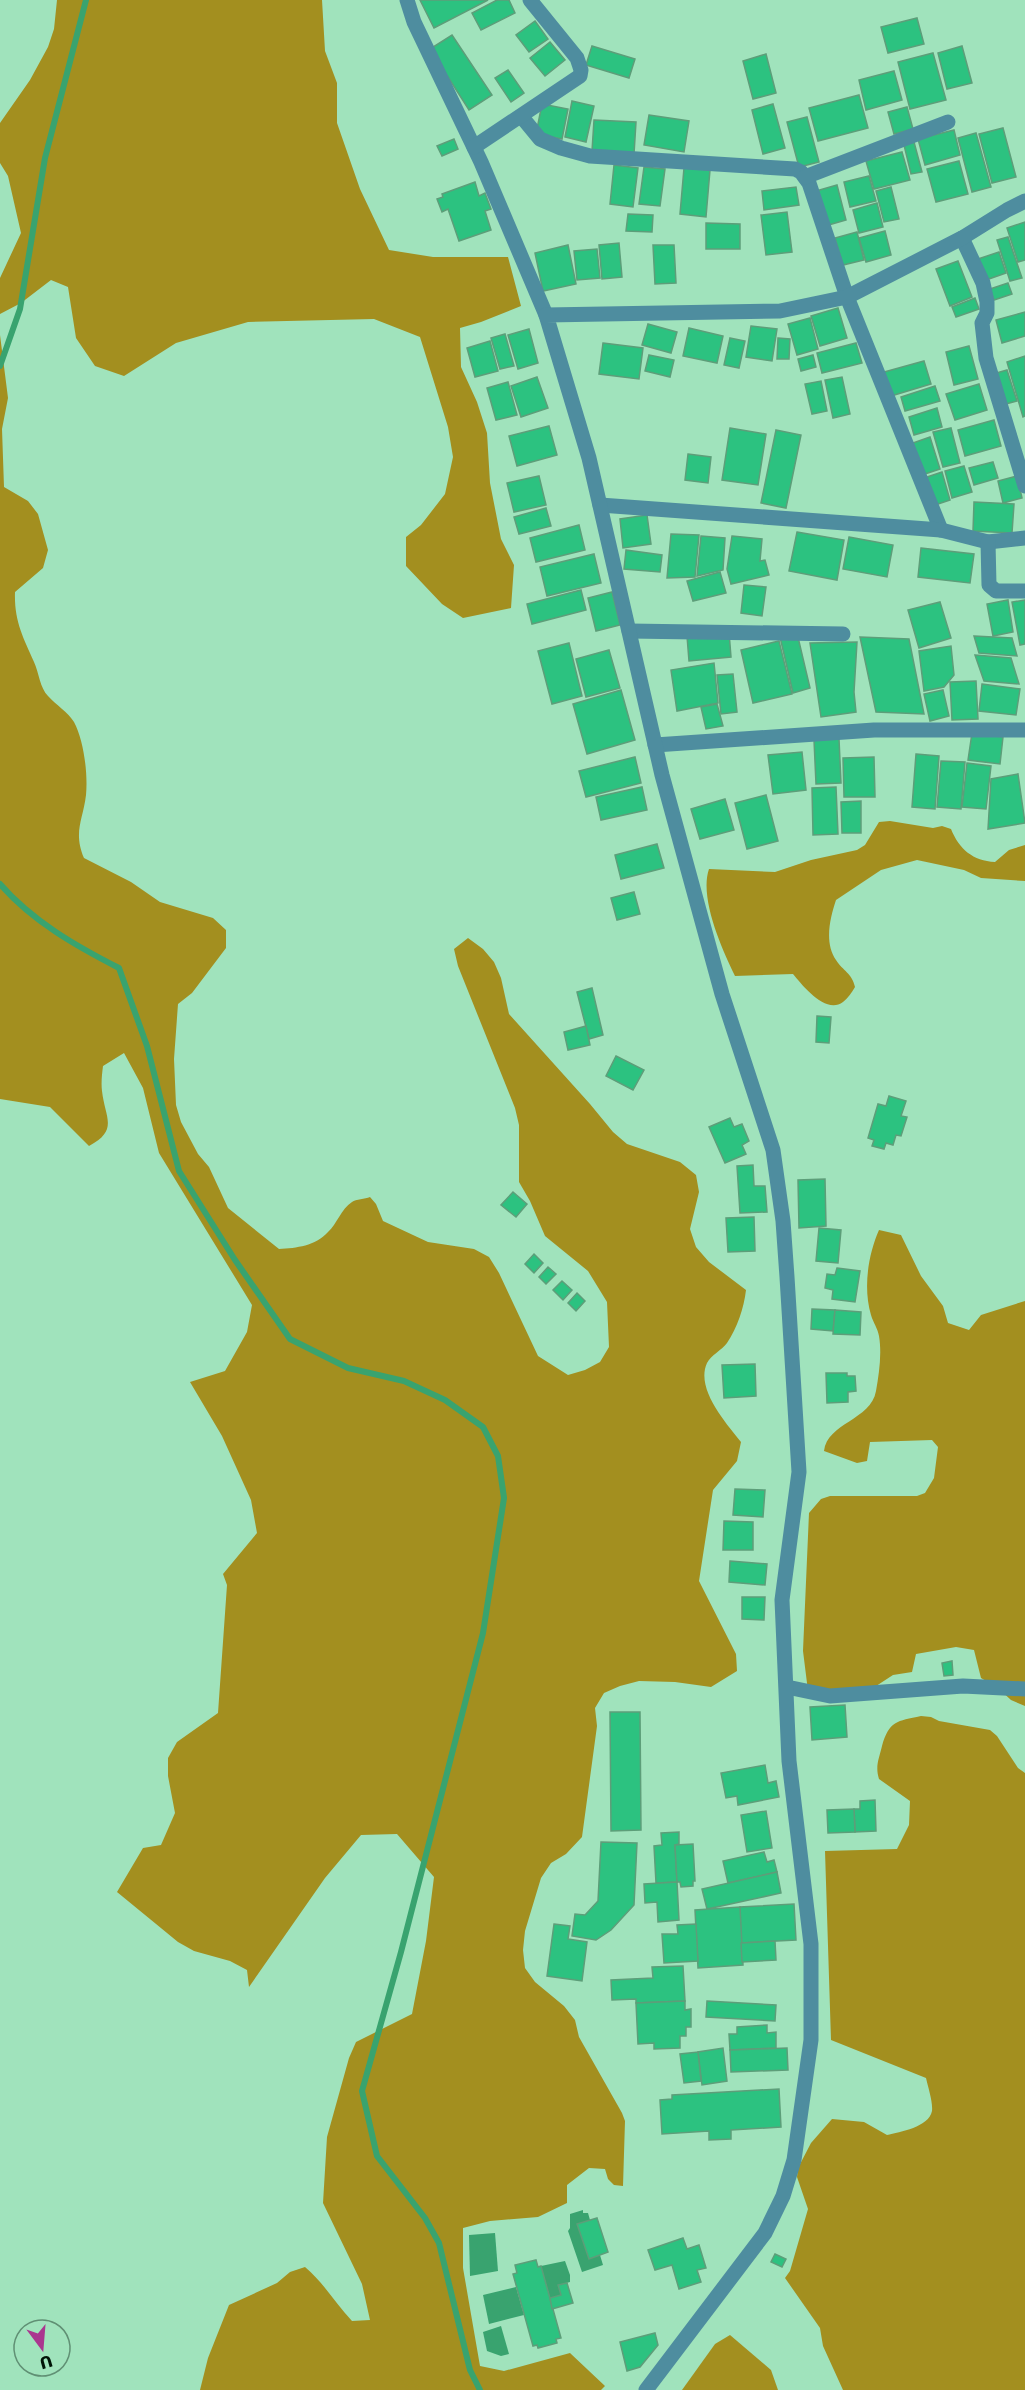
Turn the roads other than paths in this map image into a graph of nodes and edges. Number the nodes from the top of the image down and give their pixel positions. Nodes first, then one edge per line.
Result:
1 (407, 0) edge
2 (530, 0) edge
3 (521, 116) junction
4 (948, 122) dead end
5 (474, 147) junction
6 (805, 177) junction
7 (1025, 201) edge
8 (962, 238) junction
9 (847, 297) junction
10 (546, 315) junction
11 (1025, 486) edge
12 (600, 505) junction
13 (941, 530) junction
14 (1025, 538) edge
15 (988, 542) junction
16 (1025, 591) edge
17 (629, 631) junction
18 (843, 634) dead end
19 (1025, 730) edge
20 (655, 745) junction
21 (787, 1687) junction
22 (1025, 1689) edge
23 (646, 2390) edge

1 - 5 street
2 - 3 street
3 - 5 street
3 - 6 street
4 - 6 street
5 - 10 street
6 - 9 street
7 - 8 street
8 - 9 street
8 - 11 street
9 - 10 street
9 - 13 street
10 - 12 street
12 - 13 street
12 - 17 street
13 - 15 street
14 - 15 street
15 - 16 street
17 - 18 street
17 - 20 street
19 - 20 street
20 - 21 street
21 - 22 street
21 - 23 street

